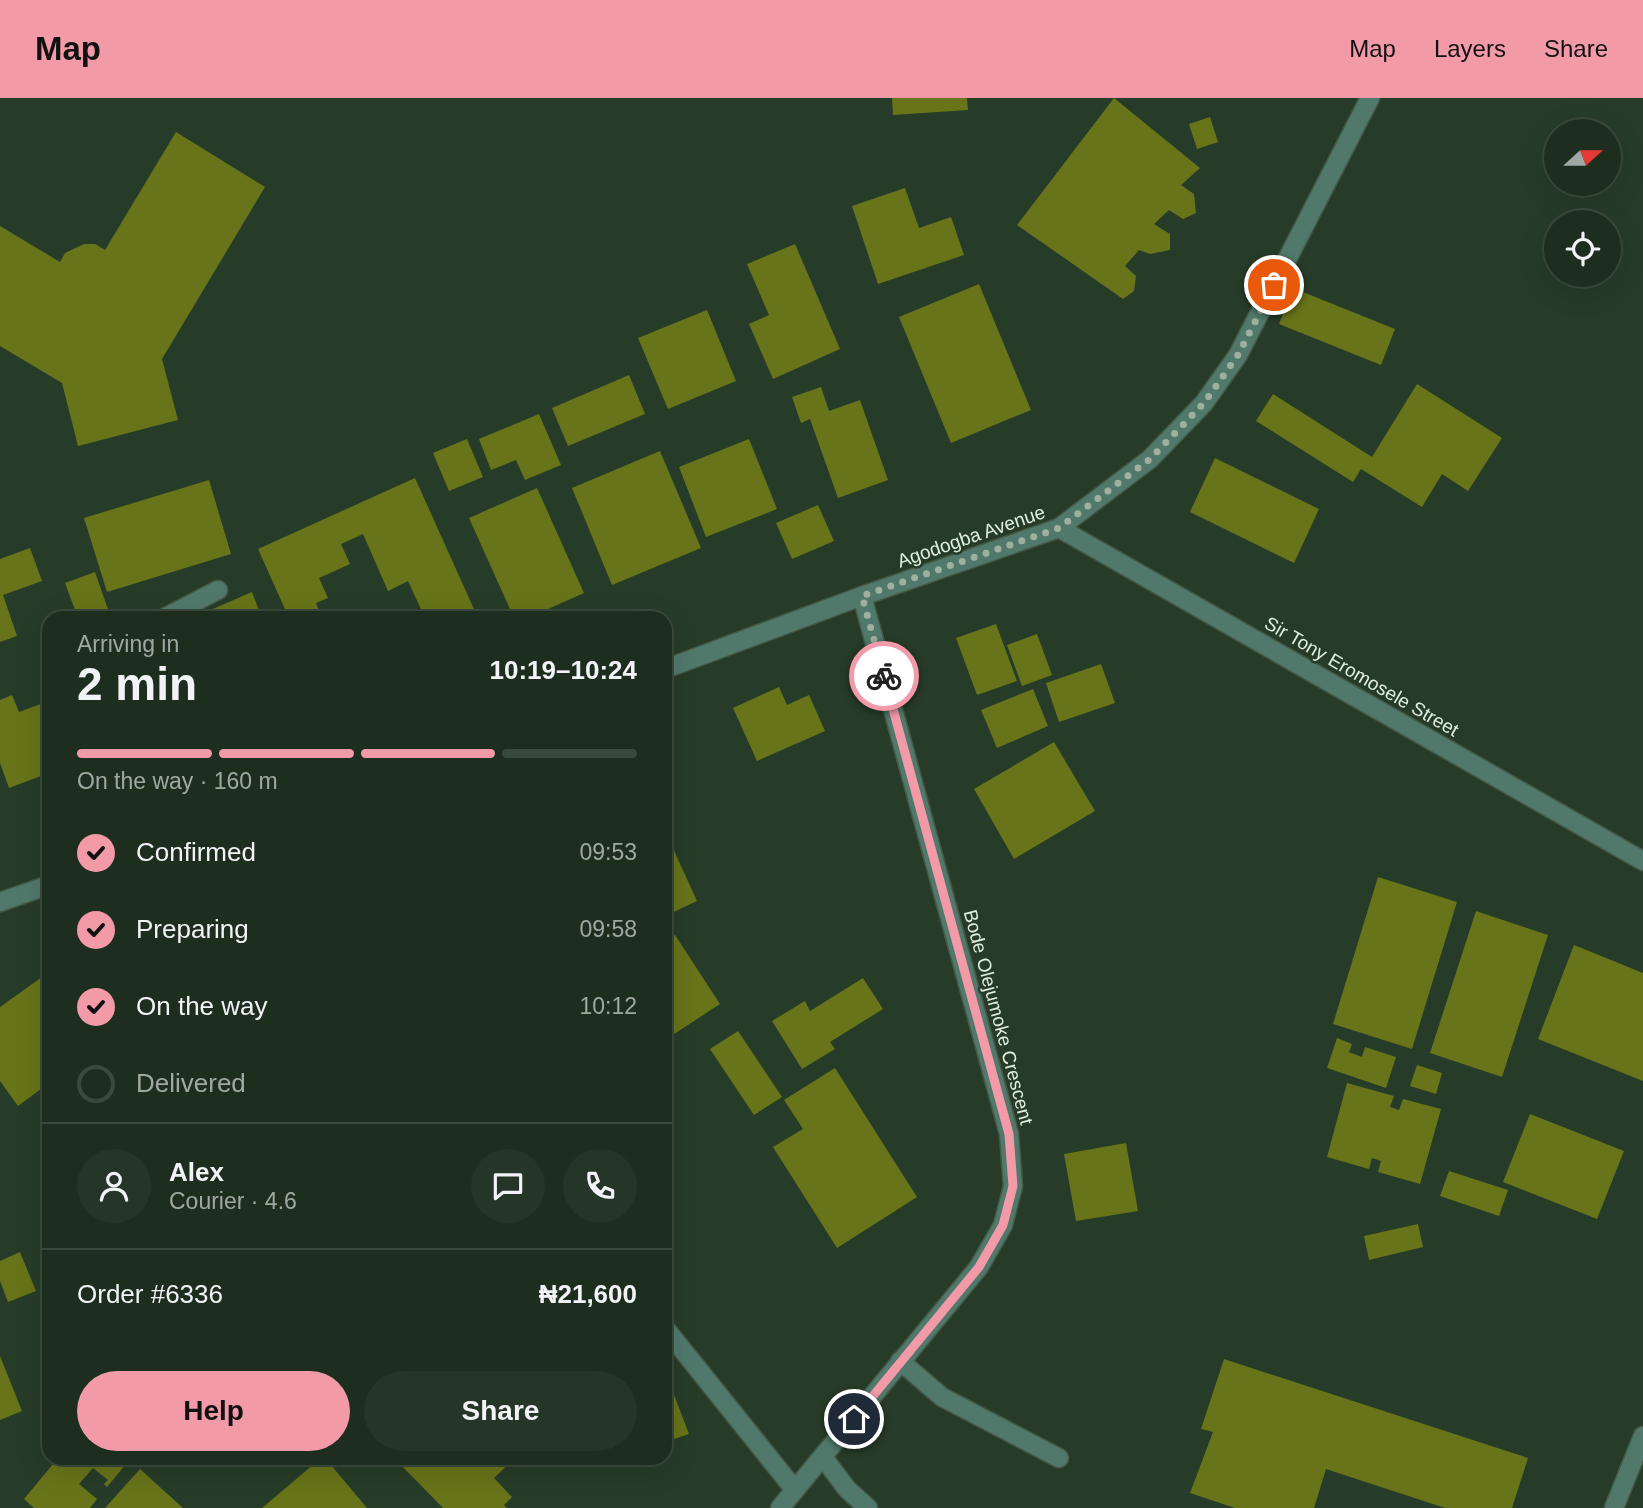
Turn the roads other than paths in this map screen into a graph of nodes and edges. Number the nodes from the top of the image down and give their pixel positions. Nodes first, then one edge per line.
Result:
1 (1370, 98) edge
2 (1059, 528) junction
3 (218, 590) dead end
4 (862, 596) junction
5 (178, 611) edge
6 (672, 665) edge
7 (1643, 861) edge
8 (42, 887) edge
9 (0, 902) edge
10 (672, 1337) edge
11 (900, 1361) junction
12 (1643, 1436) edge
13 (823, 1457) junction
14 (1059, 1458) dead end
15 (795, 1490) junction
16 (780, 1508) edge
17 (868, 1508) edge
18 (1614, 1508) edge

1 - 2 street, Agodogba Avenue
2 - 4 street, Agodogba Avenue
2 - 7 street, Sir Tony Eromosele Street
3 - 5 street
4 - 6 street, Agodogba Avenue
4 - 11 street, Bode Olejumoke Crescent
8 - 9 street
10 - 15 street
11 - 13 street, Bode Olejumoke Crescent
11 - 14 street
12 - 18 street
13 - 15 street, Bode Olejumoke Crescent
13 - 17 street
15 - 16 street, Bode Olejumoke Crescent

